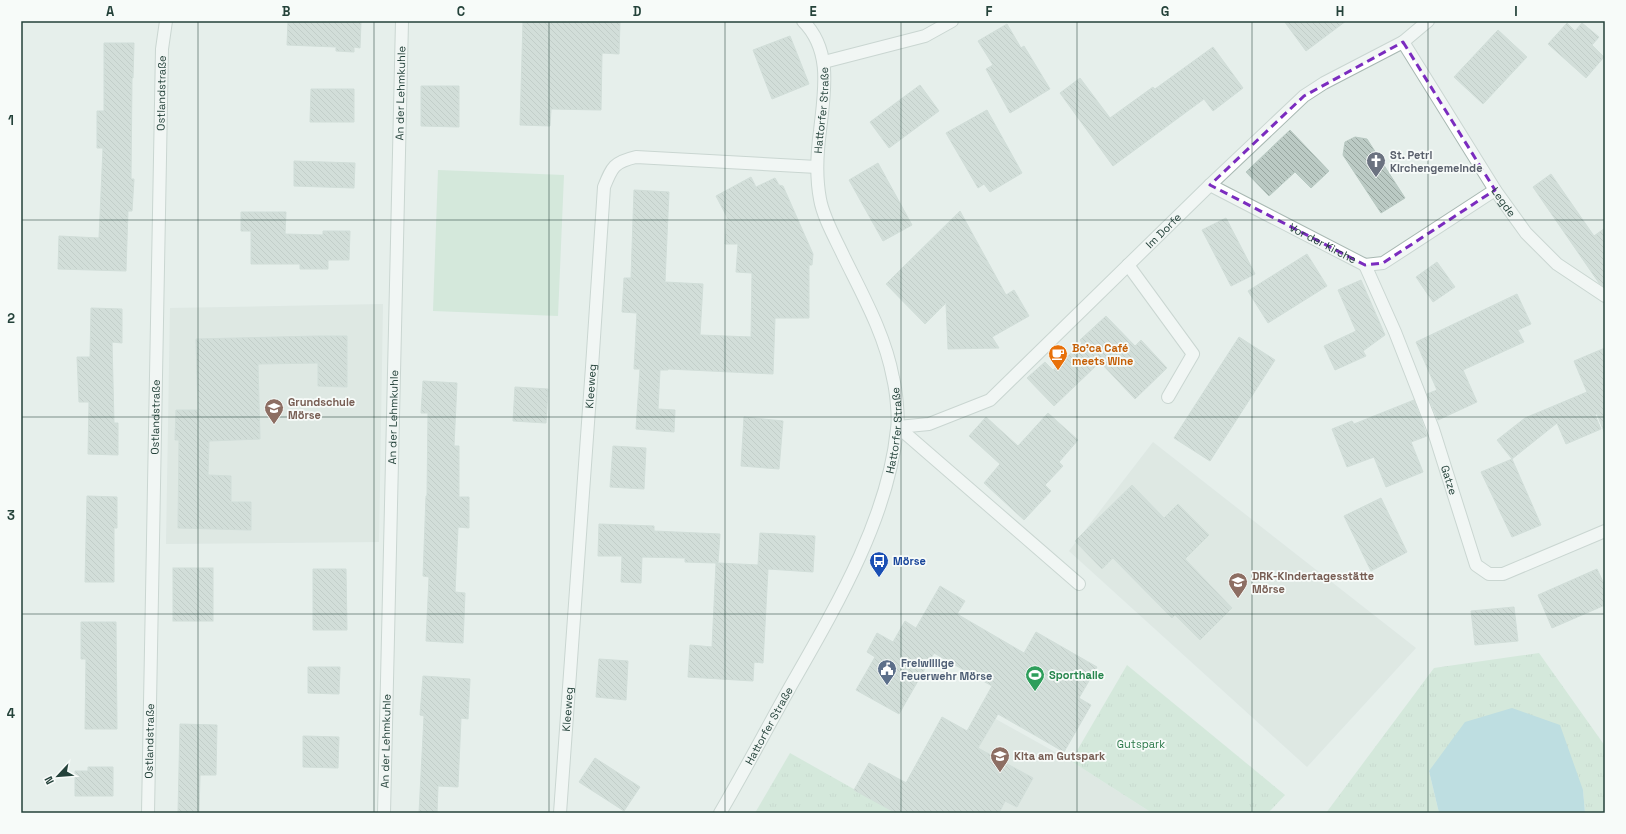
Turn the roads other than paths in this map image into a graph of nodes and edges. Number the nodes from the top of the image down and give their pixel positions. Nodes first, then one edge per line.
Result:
1 (166, 21) edge
2 (402, 21) edge
3 (803, 21) edge
4 (952, 21) edge
5 (1428, 21) edge
6 (1403, 42) junction
7 (824, 62) junction
8 (817, 167) junction
9 (1210, 185) junction
10 (1495, 190) junction
11 (1128, 265) junction
12 (1365, 265) junction
13 (1605, 296) edge
14 (1168, 397) dead end
15 (898, 427) junction
16 (1605, 531) edge
17 (1079, 584) dead end
18 (148, 813) edge
19 (384, 813) edge
20 (560, 813) edge
21 (720, 813) edge

1 - 18 street, Ostlandstraße
2 - 19 street, An der Lehmkuhle
3 - 7 street
4 - 7 street, Hattorfer Straße
5 - 6 street, Im Dorfe
6 - 9 street, Im Dorfe
6 - 10 street, Legde
7 - 8 street, Hattorfer Straße
8 - 15 street, Hattorfer Straße
8 - 20 street, Kleeweg
9 - 11 street, Im Dorfe
9 - 12 street, Vor der Kirche
10 - 12 street, Vor der Kirche
10 - 13 street, Legde
11 - 14 street
11 - 15 street, Im Dorfe
12 - 16 street, Gatze
15 - 17 street
15 - 21 street, Hattorfer Straße

